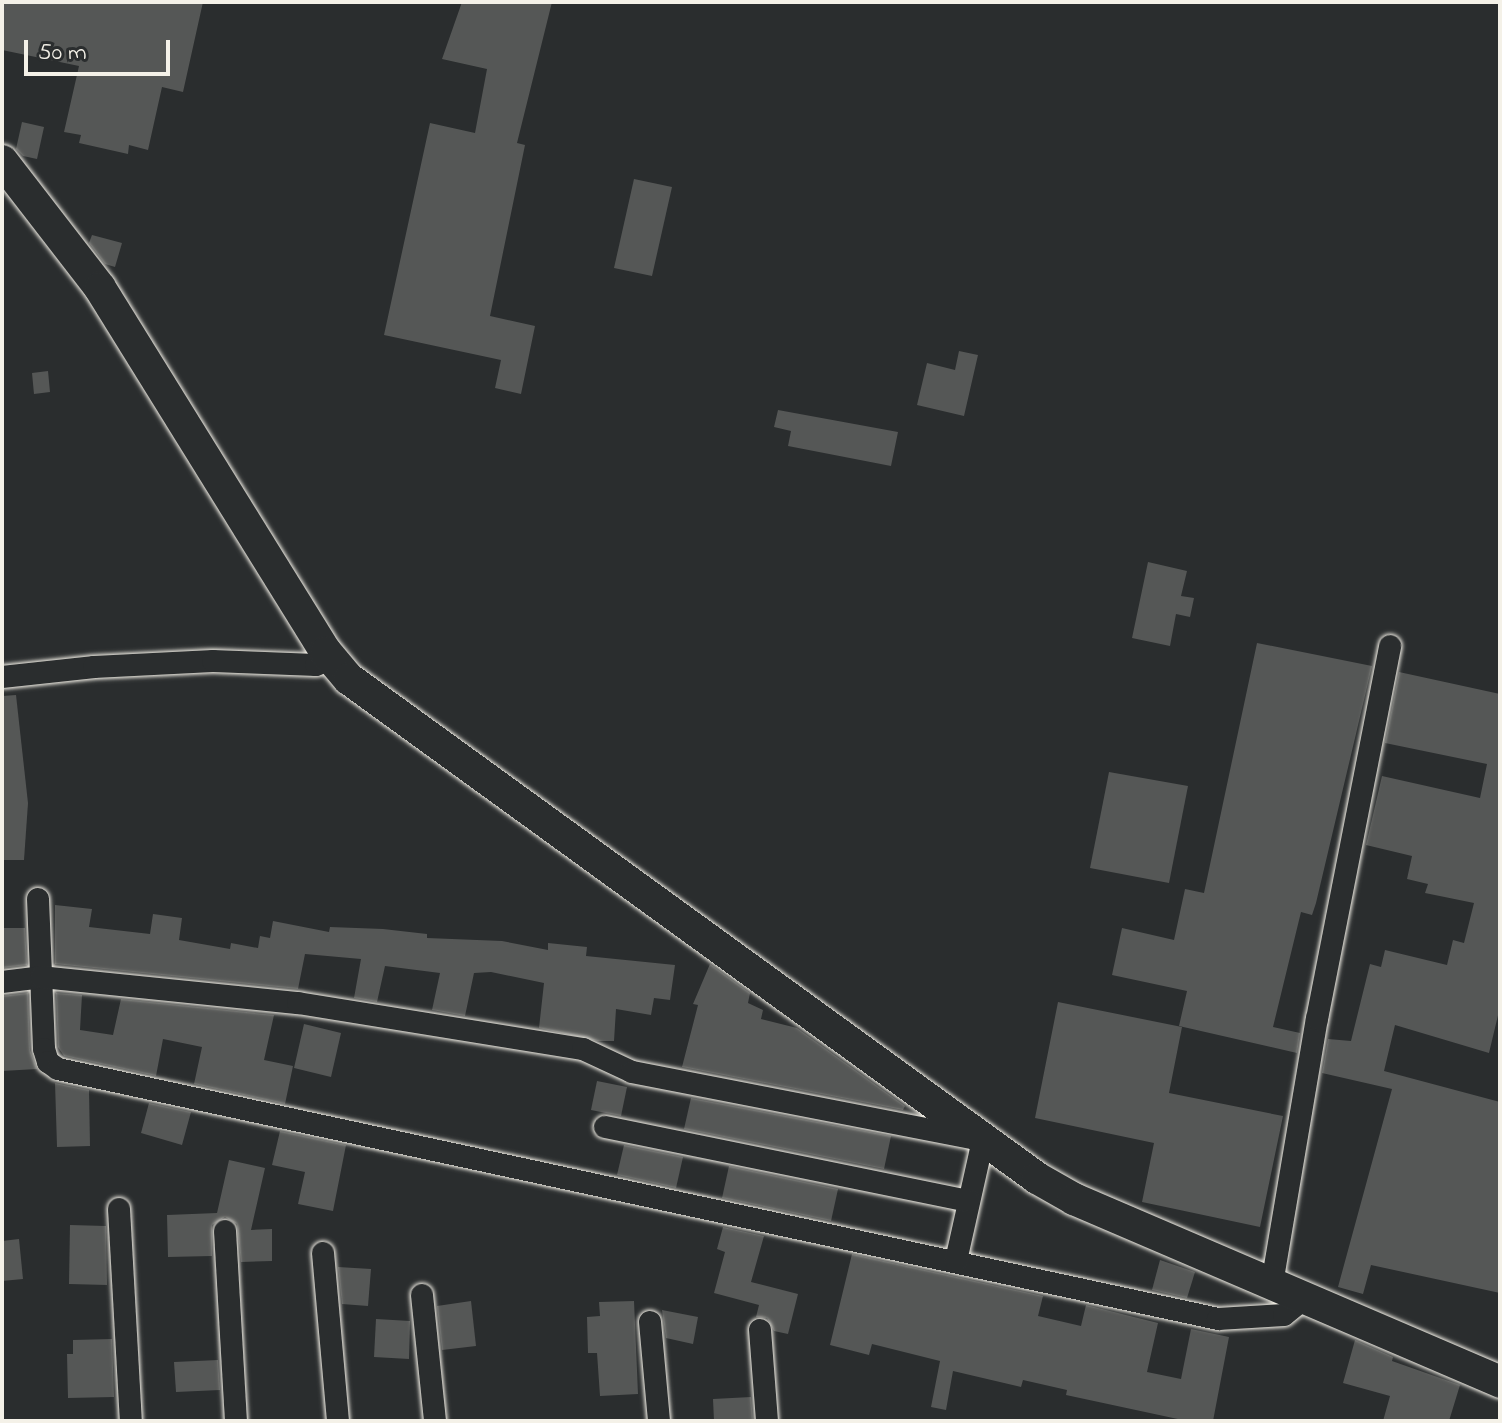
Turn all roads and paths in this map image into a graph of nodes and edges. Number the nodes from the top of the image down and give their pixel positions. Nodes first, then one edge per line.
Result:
1 (2, 161) edge
2 (1390, 646) dead end
3 (331, 659) junction
4 (2, 677) edge
5 (38, 899) dead end
6 (41, 977) junction
7 (2, 982) edge
8 (605, 1127) dead end
9 (983, 1140) junction
10 (969, 1201) junction
11 (119, 1209) dead end
12 (225, 1231) dead end
13 (323, 1253) dead end
14 (956, 1261) junction
15 (1272, 1284) junction
16 (422, 1295) dead end
17 (1305, 1298) junction
18 (650, 1322) dead end
19 (760, 1330) dead end
20 (1500, 1382) edge
21 (131, 1421) edge
22 (236, 1421) edge
23 (338, 1421) edge
24 (435, 1421) edge
25 (659, 1421) edge
26 (767, 1421) edge

1 - 3 street
2 - 15 street
3 - 4 street
3 - 9 street
5 - 6 street
6 - 7 street
6 - 9 street
6 - 14 street
8 - 10 street
9 - 10 street
9 - 15 street
10 - 14 street
11 - 21 street
12 - 22 street
13 - 23 street
14 - 17 street
15 - 17 street
16 - 24 street
17 - 20 street
18 - 25 street
19 - 26 street

